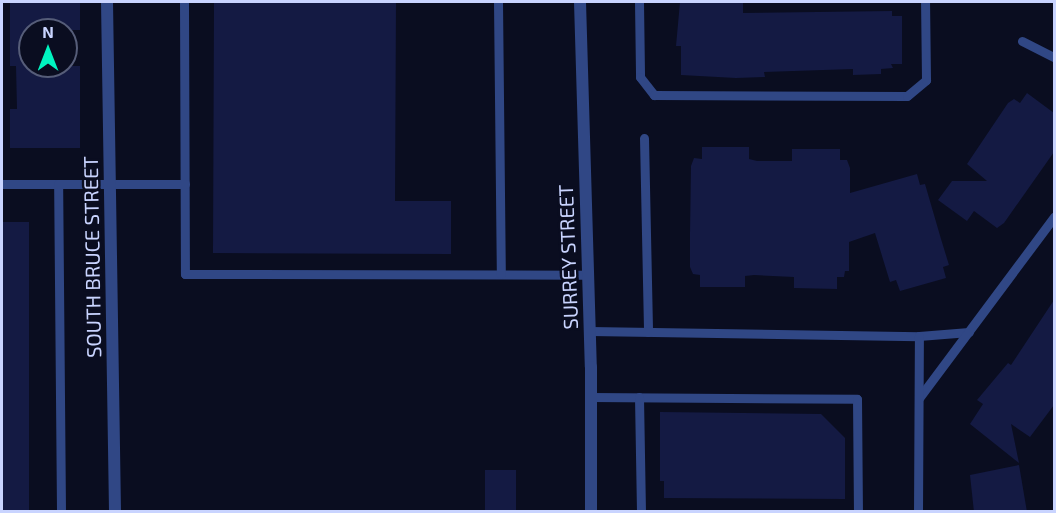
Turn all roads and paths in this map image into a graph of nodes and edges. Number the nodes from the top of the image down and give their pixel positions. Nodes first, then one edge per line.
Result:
1 (107, 2) edge
2 (184, 2) edge
3 (498, 2) edge
4 (580, 2) edge
5 (639, 2) edge
6 (925, 2) edge
7 (1022, 41) dead end
8 (1054, 57) edge
9 (644, 138) dead end
10 (2, 184) edge
11 (58, 184) junction
12 (185, 184) junction
13 (110, 185) junction
14 (1054, 217) edge
15 (501, 274) junction
16 (588, 275) junction
17 (590, 331) junction
18 (648, 332) junction
19 (969, 332) junction
20 (919, 336) junction
21 (591, 397) junction
22 (639, 397) junction
23 (919, 398) junction
24 (61, 512) edge
25 (116, 512) edge
26 (591, 512) edge
27 (641, 512) edge
28 (858, 512) edge
29 (918, 512) edge

1 - 13 street, SOUTH BRUCE STREET
2 - 12 lane
3 - 15 lane
4 - 16 street, SURREY STREET
5 - 6 lane
7 - 8 lane
9 - 18 lane
10 - 11 lane
11 - 13 lane
11 - 24 lane
12 - 13 lane
12 - 15 lane
13 - 25 street, SOUTH BRUCE STREET
14 - 19 lane
15 - 16 lane
16 - 17 street, SURREY STREET
17 - 18 lane
17 - 21 street, SURREY STREET
18 - 20 lane
19 - 20 lane
19 - 23 lane
20 - 23 lane
21 - 22 lane
21 - 26 street, SURREY STREET
22 - 27 lane
22 - 28 lane
23 - 29 lane

